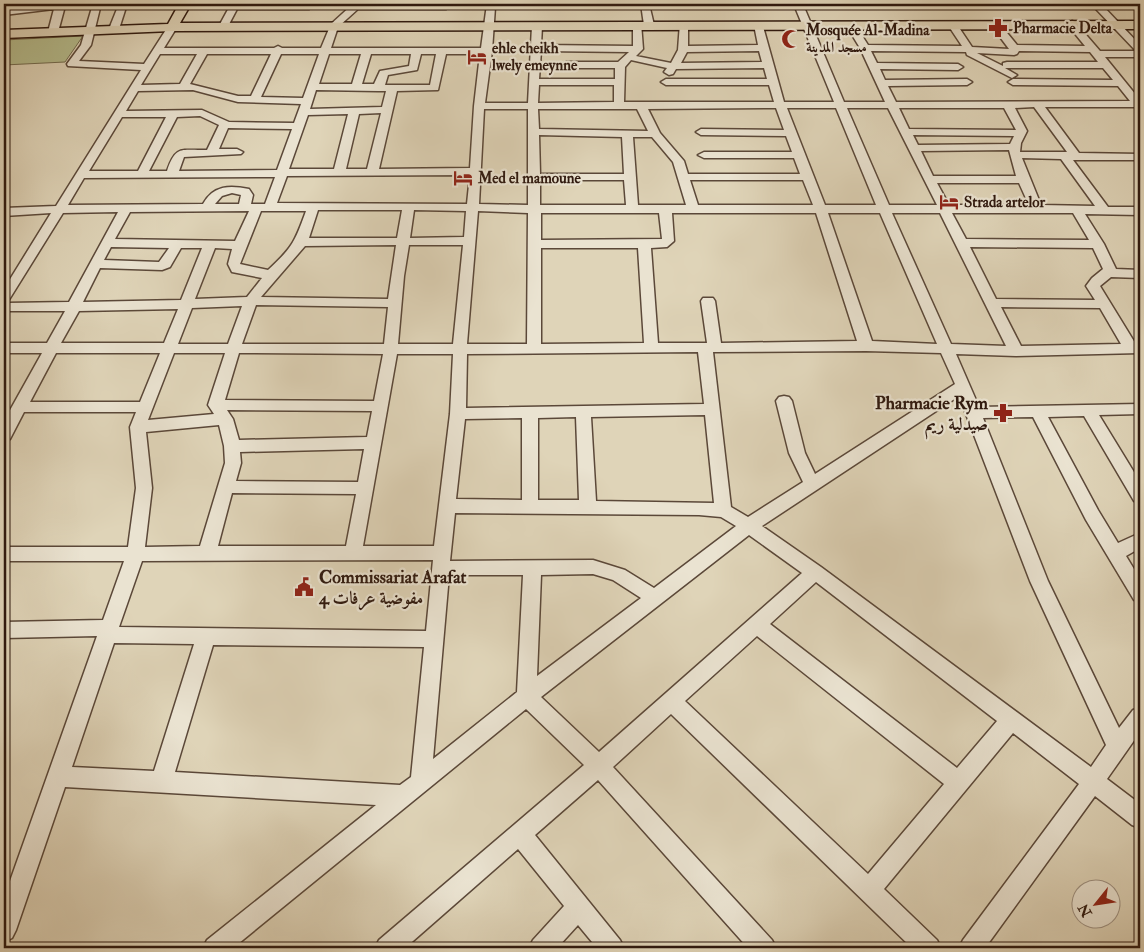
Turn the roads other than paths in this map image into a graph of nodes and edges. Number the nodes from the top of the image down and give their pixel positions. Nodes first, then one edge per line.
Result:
1 (97, 4) edge
2 (123, 4) edge
3 (185, 4) edge
4 (491, 4) edge
5 (534, 4) edge
6 (568, 4) edge
7 (602, 4) edge
8 (635, 4) edge
9 (645, 4) edge
10 (672, 4) edge
11 (687, 4) edge
12 (700, 4) edge
13 (733, 4) edge
14 (752, 4) edge
15 (798, 4) edge
16 (839, 4) edge
17 (883, 4) edge
18 (910, 4) edge
19 (948, 4) edge
20 (1058, 4) edge
21 (1096, 4) edge
22 (60, 5) edge
23 (235, 5) edge
24 (310, 5) edge
25 (357, 5) edge
26 (446, 5) edge
27 (4, 12) edge
28 (1072, 24) junction
29 (1115, 24) junction
30 (643, 25) junction
31 (683, 25) junction
32 (759, 25) junction
33 (807, 25) junction
34 (851, 25) junction
35 (958, 25) junction
36 (996, 25) junction
37 (1140, 25) edge
38 (172, 26) junction
39 (224, 26) junction
40 (299, 26) junction
41 (334, 26) junction
42 (443, 26) junction
43 (489, 26) junction
44 (537, 26) junction
45 (114, 29) junction
46 (89, 31) junction
47 (53, 32) junction
48 (4, 34) edge
49 (537, 48) junction
50 (763, 48) junction
51 (866, 48) junction
52 (948, 48) junction
53 (1014, 48) junction
54 (638, 49) junction
55 (685, 49) junction
56 (722, 49) junction
57 (967, 49) junction
58 (158, 50) junction
59 (204, 50) junction
60 (278, 50) junction
61 (326, 50) junction
62 (367, 50) junction
63 (417, 50) junction
64 (442, 50) junction
65 (1140, 50) edge
66 (487, 51) junction
67 (1000, 52) junction
68 (1095, 52) junction
69 (1140, 54) edge
70 (624, 61) junction
71 (566, 65) dead end
72 (769, 65) junction
73 (1007, 65) junction
74 (1106, 65) junction
75 (673, 66) junction
76 (729, 66) junction
77 (874, 66) junction
78 (148, 67) junction
79 (958, 67) junction
80 (1013, 79) junction
81 (535, 82) junction
82 (620, 82) junction
83 (666, 82) junction
84 (775, 82) junction
85 (882, 83) junction
86 (1121, 83) junction
87 (183, 87) junction
88 (311, 87) junction
89 (356, 87) junction
90 (134, 88) junction
91 (378, 88) junction
92 (392, 88) junction
93 (975, 93) junction
94 (254, 99) junction
95 (150, 101) junction
96 (307, 101) junction
97 (641, 105) junction
98 (672, 105) junction
99 (780, 105) junction
100 (892, 105) junction
101 (1008, 105) junction
102 (1033, 105) junction
103 (1140, 105) edge
104 (479, 106) junction
105 (533, 106) junction
106 (619, 106) junction
107 (840, 106) junction
108 (387, 110) junction
109 (354, 111) junction
110 (222, 112) junction
111 (303, 112) junction
112 (173, 113) junction
113 (118, 114) junction
114 (700, 119) junction
115 (298, 126) junction
116 (534, 132) junction
117 (906, 132) junction
118 (791, 133) junction
119 (1021, 133) junction
120 (628, 134) junction
121 (656, 134) junction
122 (243, 138) junction
123 (915, 148) junction
124 (1015, 151) junction
125 (212, 152) junction
126 (704, 155) junction
127 (798, 155) junction
128 (1070, 157) junction
129 (1138, 160) edge
130 (476, 171) junction
131 (372, 172) junction
132 (339, 173) junction
133 (142, 174) junction
134 (172, 174) junction
135 (228, 174) junction
136 (281, 174) junction
137 (80, 175) junction
138 (630, 177) junction
139 (683, 177) junction
140 (709, 177) junction
141 (807, 177) junction
142 (534, 178) junction
143 (930, 179) junction
144 (1025, 180) junction
145 (408, 206) junction
146 (473, 206) junction
147 (257, 207) junction
148 (313, 207) junction
149 (126, 208) junction
150 (632, 208) junction
151 (665, 208) junction
152 (692, 208) junction
153 (944, 208) junction
154 (60, 209) junction
155 (534, 209) junction
156 (821, 209) junction
157 (884, 209) junction
158 (1037, 209) junction
159 (1076, 209) junction
160 (1104, 210) junction
161 (4, 212) edge
162 (1136, 212) edge
163 (1140, 224) edge
164 (404, 240) junction
165 (470, 241) junction
166 (301, 242) junction
167 (107, 243) junction
168 (178, 243) junction
169 (962, 243) junction
170 (210, 244) junction
171 (535, 244) junction
172 (1098, 244) junction
173 (240, 245) junction
174 (644, 245) junction
175 (96, 264) junction
176 (1109, 273) junction
177 (1140, 274) edge
178 (272, 275) junction
179 (5, 295) edge
180 (252, 301) junction
181 (708, 301) dead end
182 (395, 303) junction
183 (992, 303) junction
184 (1103, 304) junction
185 (185, 305) junction
186 (4, 307) edge
187 (74, 307) junction
188 (866, 346) junction
189 (4, 348) edge
190 (51, 348) junction
191 (168, 348) junction
192 (235, 348) junction
193 (391, 348) junction
194 (460, 348) junction
195 (651, 348) junction
196 (710, 348) junction
197 (946, 348) junction
198 (1136, 348) edge
199 (534, 349) junction
200 (1016, 351) junction
201 (964, 386) junction
202 (784, 400) dead end
203 (216, 405) junction
204 (380, 406) junction
205 (20, 407) junction
206 (146, 407) junction
207 (710, 409) junction
208 (1140, 409) edge
209 (1088, 410) junction
210 (583, 412) junction
211 (1037, 412) junction
212 (530, 413) junction
213 (974, 413) junction
214 (458, 414) junction
215 (225, 419) junction
216 (138, 426) junction
217 (4, 435) edge
218 (374, 443) junction
219 (232, 446) junction
220 (812, 485) junction
221 (226, 487) junction
222 (365, 488) junction
223 (1140, 496) edge
224 (448, 506) junction
225 (530, 507) junction
226 (588, 507) junction
227 (723, 511) junction
228 (747, 527) junction
229 (1140, 540) edge
230 (207, 552) junction
231 (136, 553) junction
232 (353, 553) junction
233 (1115, 553) junction
234 (4, 554) edge
235 (441, 560) junction
236 (532, 567) junction
237 (814, 572) junction
238 (1140, 595) edge
239 (654, 598) junction
240 (757, 624) junction
241 (4, 630) edge
242 (109, 632) junction
243 (206, 636) junction
244 (434, 639) junction
245 (527, 696) junction
246 (672, 702) junction
247 (1140, 718) edge
248 (1010, 720) junction
249 (1117, 746) junction
250 (599, 766) junction
251 (58, 776) junction
252 (421, 781) junction
253 (1093, 782) junction
254 (160, 783) junction
255 (960, 783) junction
256 (403, 796) junction
257 (1140, 817) edge
258 (520, 834) junction
259 (868, 891) junction
260 (579, 907) junction
261 (4, 930) edge
262 (221, 946) edge
263 (387, 948) edge
264 (541, 948) edge
265 (612, 948) edge
266 (764, 948) edge
267 (928, 948) edge
268 (971, 948) edge

1 - 46 street
2 - 45 street
3 - 38 main road
4 - 5 street
4 - 43 street
5 - 6 street
6 - 7 street
7 - 8 street
9 - 30 street
10 - 11 street
11 - 12 street
13 - 14 street
14 - 15 street
15 - 16 street
15 - 33 street
16 - 17 street
18 - 19 street
19 - 20 street
19 - 35 street
20 - 21 street
21 - 29 street
22 - 27 street
22 - 47 street
23 - 24 street
23 - 39 street
24 - 40 street
25 - 26 street
25 - 41 street
26 - 42 street
28 - 29 main road
28 - 36 main road
28 - 68 street
29 - 37 main road
29 - 65 street
30 - 31 main road
30 - 44 main road
30 - 54 street
31 - 32 main road
31 - 55 street
32 - 33 main road
32 - 50 street
33 - 34 main road
33 - 107 street
34 - 35 main road
34 - 51 street
35 - 36 main road
35 - 57 street
36 - 53 street
38 - 39 main road
38 - 45 main road
38 - 58 street
39 - 40 main road
40 - 41 main road
41 - 42 main road
41 - 61 street
42 - 43 main road
43 - 44 main road
43 - 66 street
44 - 49 street
45 - 46 main road
46 - 47 main road
46 - 78 street
47 - 48 main road
49 - 54 street
49 - 81 street
50 - 56 street
50 - 72 street
51 - 52 street
51 - 77 street
52 - 57 street
52 - 79 street
53 - 67 street
53 - 68 street
54 - 70 street
55 - 56 street
55 - 75 street
56 - 76 street
57 - 67 street
57 - 80 street
58 - 59 street
58 - 78 street
59 - 60 street
59 - 87 street
60 - 61 street
60 - 94 street
61 - 62 street
61 - 88 street
62 - 63 street
62 - 89 street
63 - 64 street
63 - 91 street
64 - 66 street
64 - 92 street
66 - 104 street
67 - 73 street
68 - 69 street
68 - 74 street
70 - 71 street
70 - 75 street
70 - 82 street
72 - 76 street
72 - 84 street
73 - 74 street
73 - 80 street
74 - 86 street
75 - 76 street
75 - 83 street
77 - 79 street
77 - 85 street
78 - 90 street
79 - 93 street
80 - 86 street
80 - 102 street
81 - 82 street
81 - 105 street
82 - 106 street
83 - 84 street
83 - 98 street
84 - 99 street
85 - 93 street
85 - 100 street
86 - 103 street
87 - 95 street
87 - 110 street
88 - 89 street
88 - 96 street
89 - 91 street
90 - 95 street
90 - 113 street
91 - 92 street
92 - 108 street
93 - 100 street
93 - 101 street
94 - 96 street
94 - 110 street
95 - 112 street
95 - 113 street
96 - 111 street
97 - 98 street
97 - 106 street
97 - 121 street
98 - 114 street
99 - 107 street
99 - 114 street
99 - 118 street
100 - 107 street
100 - 117 street
101 - 102 street
101 - 119 street
102 - 103 street
102 - 128 street
104 - 105 street
104 - 130 street
105 - 106 street
105 - 116 street
107 - 157 street
108 - 109 street
108 - 131 street
109 - 111 street
109 - 132 street
110 - 112 street
110 - 122 street
110 - 125 street
111 - 115 street
112 - 133 street
113 - 137 street
114 - 118 street
114 - 126 street
115 - 122 street
115 - 136 street
116 - 120 street
116 - 142 street
117 - 119 street
117 - 123 street
118 - 127 street
119 - 124 street
120 - 121 street
120 - 138 street
121 - 139 street
122 - 125 street
122 - 135 street
123 - 124 street
123 - 143 street
124 - 128 street
124 - 144 street
125 - 134 street
126 - 127 street
126 - 140 street
127 - 141 street
128 - 129 street
128 - 160 street
130 - 131 street
130 - 146 street
131 - 132 street
132 - 136 street
133 - 134 street
133 - 137 street
134 - 135 street
135 - 136 street
136 - 147 street
137 - 154 street
138 - 142 street
138 - 150 street
139 - 140 street
139 - 152 street
140 - 141 street
141 - 156 street
142 - 155 street
143 - 144 street
143 - 153 street
144 - 158 street
145 - 146 street
145 - 148 street
145 - 164 street
146 - 155 street
146 - 165 street
147 - 148 street
147 - 149 street
147 - 173 street
148 - 166 street
149 - 154 street
149 - 167 street
150 - 151 street
150 - 155 street
151 - 152 street
151 - 174 street
152 - 156 street
153 - 157 street
153 - 158 street
153 - 169 street
154 - 161 street
154 - 179 street
155 - 171 street
156 - 157 street
156 - 188 street
157 - 197 street
158 - 159 street
159 - 160 street
159 - 172 street
160 - 162 street
162 - 163 street
164 - 165 street
164 - 166 street
164 - 182 street
165 - 194 street
166 - 178 street
167 - 168 street
167 - 175 street
168 - 170 street
168 - 175 street
169 - 172 street
169 - 183 street
170 - 173 street
170 - 185 street
171 - 174 street
171 - 199 street
172 - 176 street
173 - 178 street
174 - 195 street
175 - 187 street
176 - 177 street
176 - 184 street
178 - 180 street
180 - 182 street
180 - 185 street
180 - 192 street
181 - 196 street
182 - 193 street
183 - 184 street
183 - 200 street
184 - 198 street
185 - 187 street
185 - 191 street
186 - 187 street
187 - 190 street
188 - 196 street
188 - 197 street
189 - 190 street
190 - 191 street
190 - 205 street
191 - 192 street
191 - 206 street
192 - 193 street
192 - 203 street
193 - 194 street
193 - 204 street
194 - 199 street
194 - 214 street
195 - 196 street
195 - 199 street
196 - 207 street
197 - 200 street
197 - 201 street
198 - 200 street
201 - 213 street
201 - 220 street
202 - 220 street
203 - 204 street
203 - 215 street
204 - 218 street
205 - 206 street
205 - 217 street
206 - 216 street
207 - 210 street
207 - 227 street
208 - 209 street
209 - 211 street
209 - 223 street
210 - 212 street
210 - 226 street
211 - 213 street
211 - 233 street
212 - 214 street
212 - 225 street
213 - 249 street
214 - 224 street
215 - 216 street
215 - 219 street
216 - 231 street
218 - 219 street
218 - 222 street
219 - 221 street
220 - 228 street
221 - 222 street
221 - 230 street
222 - 232 street
224 - 225 street
224 - 235 street
225 - 226 street
226 - 227 street
227 - 228 street
228 - 237 street
228 - 239 street
229 - 233 street
230 - 231 street
230 - 232 street
231 - 234 street
231 - 242 street
232 - 235 street
233 - 238 street
235 - 236 street
235 - 244 street
236 - 239 street
236 - 245 street
237 - 240 street
237 - 248 street
239 - 245 street
240 - 246 street
240 - 255 street
241 - 242 street
242 - 243 street
242 - 251 street
243 - 244 street
243 - 254 street
244 - 252 street
245 - 250 street
245 - 252 street
246 - 250 street
246 - 259 street
247 - 249 street
248 - 253 street
248 - 255 street
249 - 253 street
250 - 258 street
250 - 266 street
251 - 254 street
251 - 261 street
252 - 256 street
253 - 257 street
253 - 268 street
254 - 256 street
255 - 259 street
256 - 262 street
258 - 260 street
258 - 263 street
259 - 267 street
260 - 264 street
260 - 265 street

